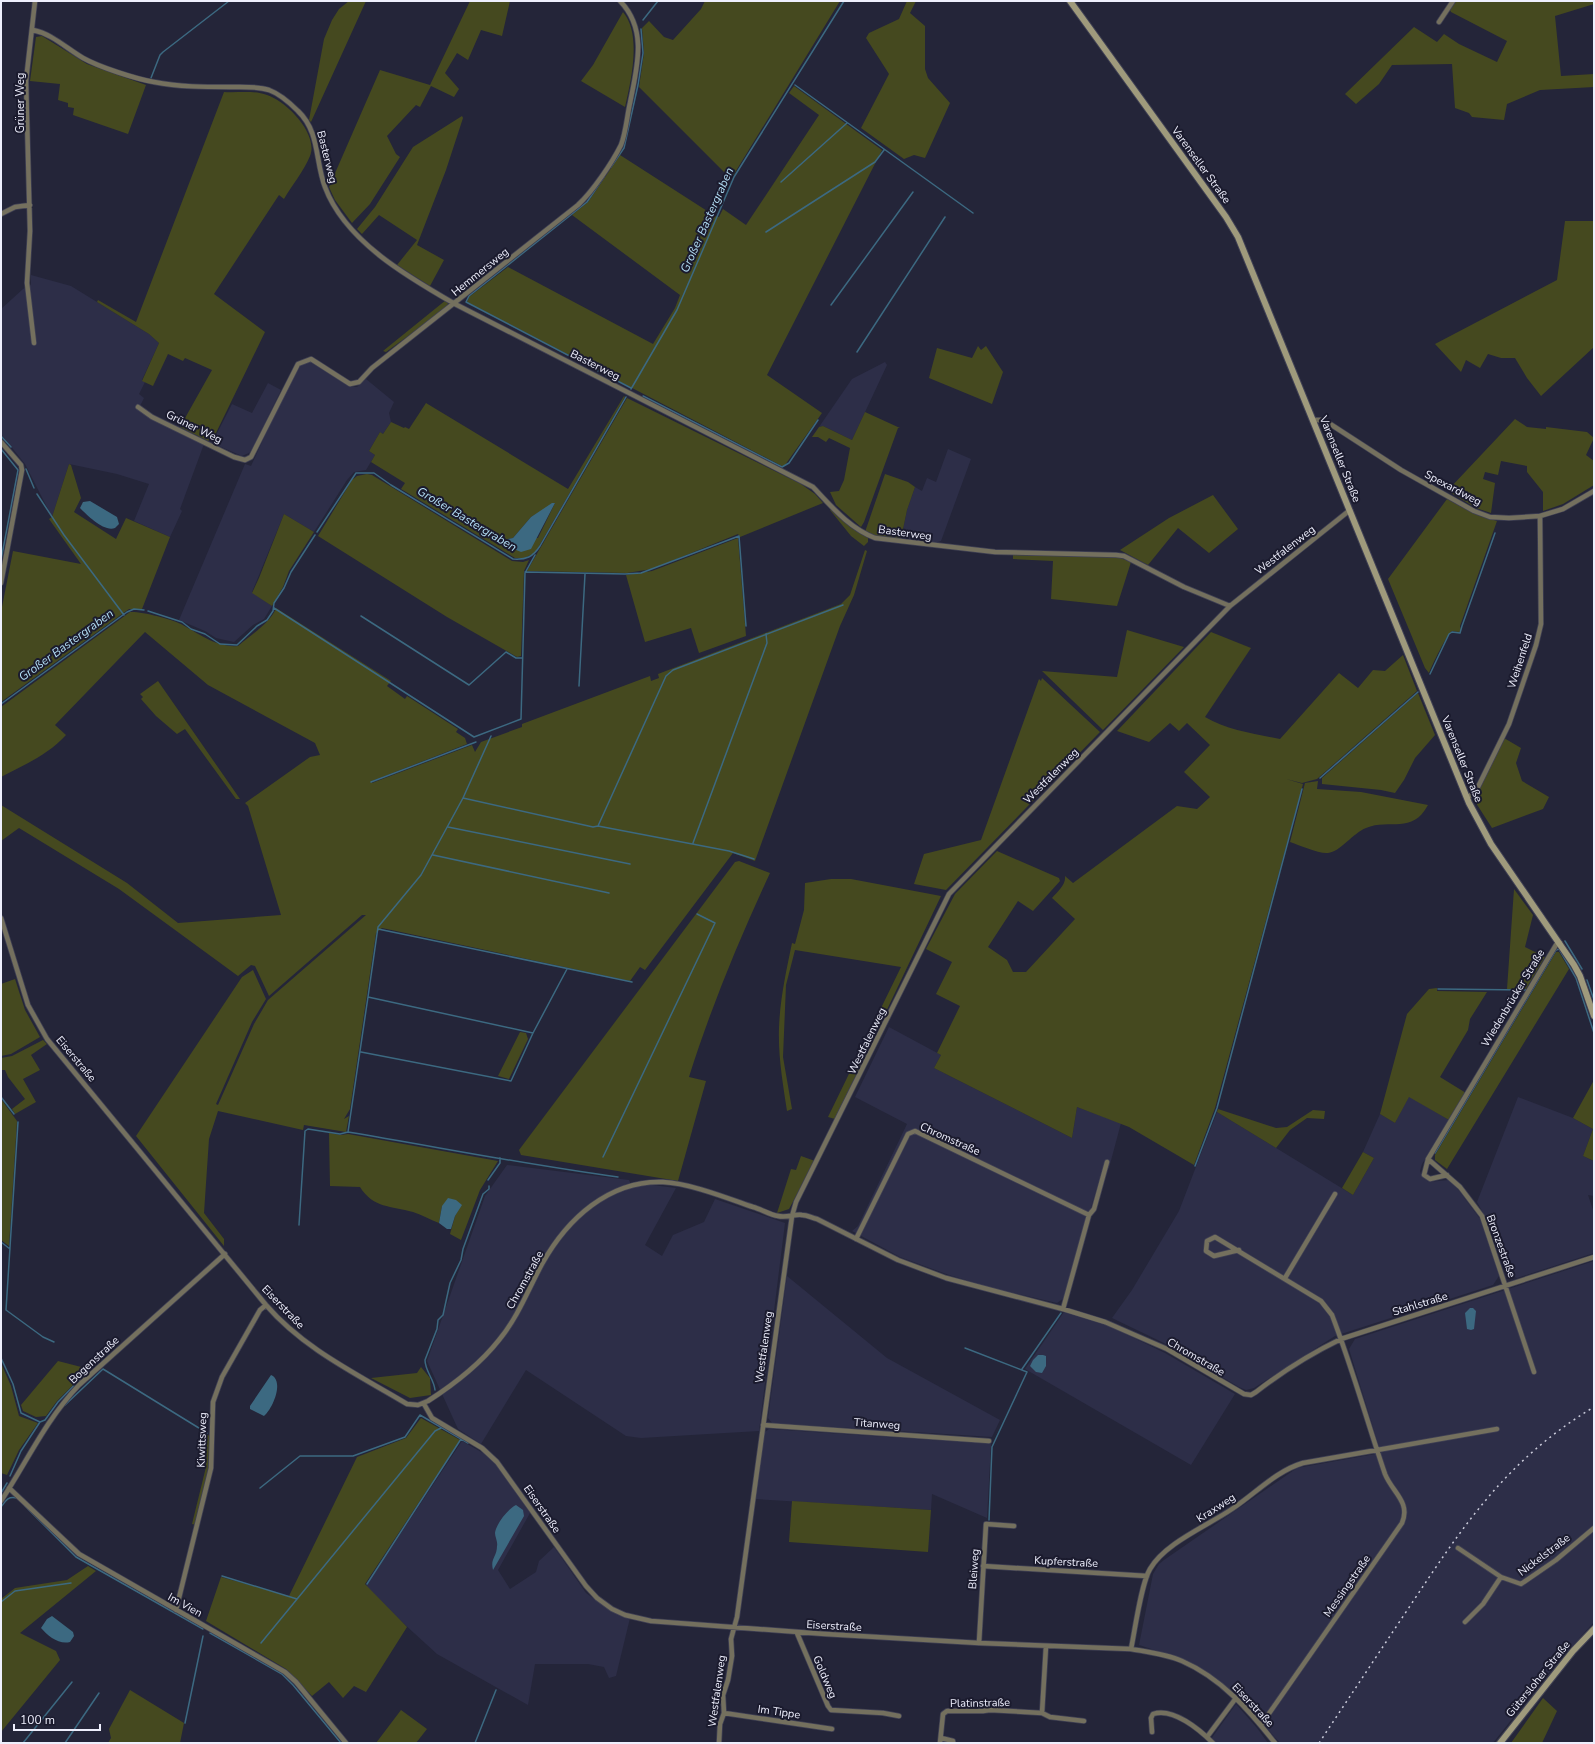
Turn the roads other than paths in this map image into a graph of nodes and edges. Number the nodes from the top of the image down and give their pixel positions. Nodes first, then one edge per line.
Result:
1 (35, 1) edge
2 (620, 1) edge
3 (1070, 1) edge
4 (1453, 1) edge
5 (1439, 22) dead end
6 (33, 30) junction
7 (30, 205) junction
8 (1, 214) edge
9 (455, 304) junction
10 (34, 343) dead end
11 (138, 407) dead end
12 (1314, 420) junction
13 (1, 442) edge
14 (245, 460) joint
15 (1594, 491) edge
16 (1350, 510) junction
17 (1540, 516) junction
18 (1, 583) edge
19 (1230, 606) junction
20 (1466, 798) junction
21 (1, 918) edge
22 (1560, 943) junction
23 (1594, 1016) edge
24 (1428, 1159) junction
25 (1107, 1162) dead end
26 (1447, 1175) junction
27 (1335, 1194) dead end
28 (1090, 1215) junction
29 (792, 1216) junction
30 (856, 1239) junction
31 (1239, 1250) junction
32 (225, 1254) junction
33 (1594, 1257) edge
34 (1285, 1278) junction
35 (1505, 1286) junction
36 (266, 1305) junction
37 (1063, 1309) junction
38 (1341, 1339) junction
39 (1534, 1372) dead end
40 (1251, 1395) joint
41 (424, 1404) junction
42 (763, 1425) junction
43 (1497, 1429) dead end
44 (989, 1441) dead end
45 (1377, 1450) junction
46 (10, 1488) junction
47 (1, 1501) edge
48 (1014, 1526) dead end
49 (1594, 1528) edge
50 (1458, 1548) dead end
51 (983, 1566) junction
52 (1146, 1576) junction
53 (1501, 1577) junction
54 (176, 1610) junction
55 (1465, 1622) dead end
56 (734, 1628) junction
57 (1594, 1629) edge
58 (797, 1633) junction
59 (979, 1643) junction
60 (1046, 1646) junction
61 (1131, 1649) junction
62 (1236, 1698) junction
63 (724, 1713) junction
64 (1042, 1713) junction
65 (898, 1716) dead end
66 (1084, 1720) dead end
67 (1261, 1725) junction
68 (832, 1729) dead end
69 (1152, 1732) dead end
70 (1207, 1737) junction
71 (941, 1740) edge
72 (346, 1743) edge
73 (719, 1743) edge
74 (953, 1743) edge
75 (1213, 1743) edge
76 (1275, 1743) edge
77 (1500, 1743) edge

1 - 6 street, Grüner Weg
2 - 9 street, Hemmersweg
3 - 12 main road, Varenseller Straße
4 - 5 street
6 - 7 street, Grüner Weg
6 - 9 street, Basterweg
7 - 8 street
7 - 10 street, Grüner Weg
9 - 14 street, Hemmersweg
9 - 19 street, Basterweg
11 - 14 street, Grüner Weg
12 - 16 main road, Varenseller Straße
12 - 17 street, Spexardweg
13 - 18 street
15 - 17 street, Spexardweg
16 - 19 street, Westfalenweg
16 - 20 main road, Varenseller Straße
17 - 20 street, Weihenfeld
19 - 29 street, Westfalenweg
20 - 22 main road, Varenseller Straße
21 - 32 street, Eiserstraße
22 - 23 main road, Wiedenbrücker Straße
22 - 24 street, Wiedenbrücker Straße
24 - 26 street, Bronzestraße
24 - 26 street
25 - 28 street
26 - 35 street, Bronzestraße
27 - 34 street
28 - 30 street, Chromstraße
28 - 37 street
29 - 30 street, Chromstraße
29 - 41 street, Chromstraße
29 - 42 street, Westfalenweg
30 - 37 street, Chromstraße
31 - 31 street
31 - 34 street
32 - 36 street, Eiserstraße
32 - 46 street, Bogenstraße
33 - 35 street, Stahlstraße
34 - 38 street
35 - 38 street, Stahlstraße
35 - 39 street
36 - 41 street, Eiserstraße
36 - 54 street, Kiwittsweg
37 - 40 street, Chromstraße
38 - 40 street, Stahlstraße
38 - 45 street, Messingstraße
41 - 56 street, Eiserstraße
42 - 44 street, Titanweg
42 - 56 street, Westfalenweg
43 - 45 street
45 - 52 street, Kraxweg
45 - 67 street, Messingstraße
46 - 47 street, Bogenstraße
46 - 54 street, Im Vien
48 - 51 street, Bleiweg
49 - 53 street, Nickelstraße
50 - 53 street, Nickelstraße
51 - 52 street, Kupferstraße
51 - 59 street, Bleiweg
52 - 61 street, Kraxweg
53 - 55 street
54 - 72 street, Im Vien
56 - 58 street, Eiserstraße
56 - 63 street, Westfalenweg
57 - 77 main road, Gütersloher Straße
58 - 59 street, Eiserstraße
58 - 65 street, Goldweg
59 - 60 street, Eiserstraße
60 - 61 street, Eiserstraße
60 - 64 street
61 - 62 street, Eiserstraße
62 - 67 street, Eiserstraße
62 - 70 street
63 - 68 street, Im Tippe
63 - 73 street, Westfalenweg
64 - 66 street, Platinstraße
64 - 71 street, Platinstraße
67 - 76 street, Eiserstraße
69 - 70 street
70 - 75 street
71 - 74 street, Platinstraße

